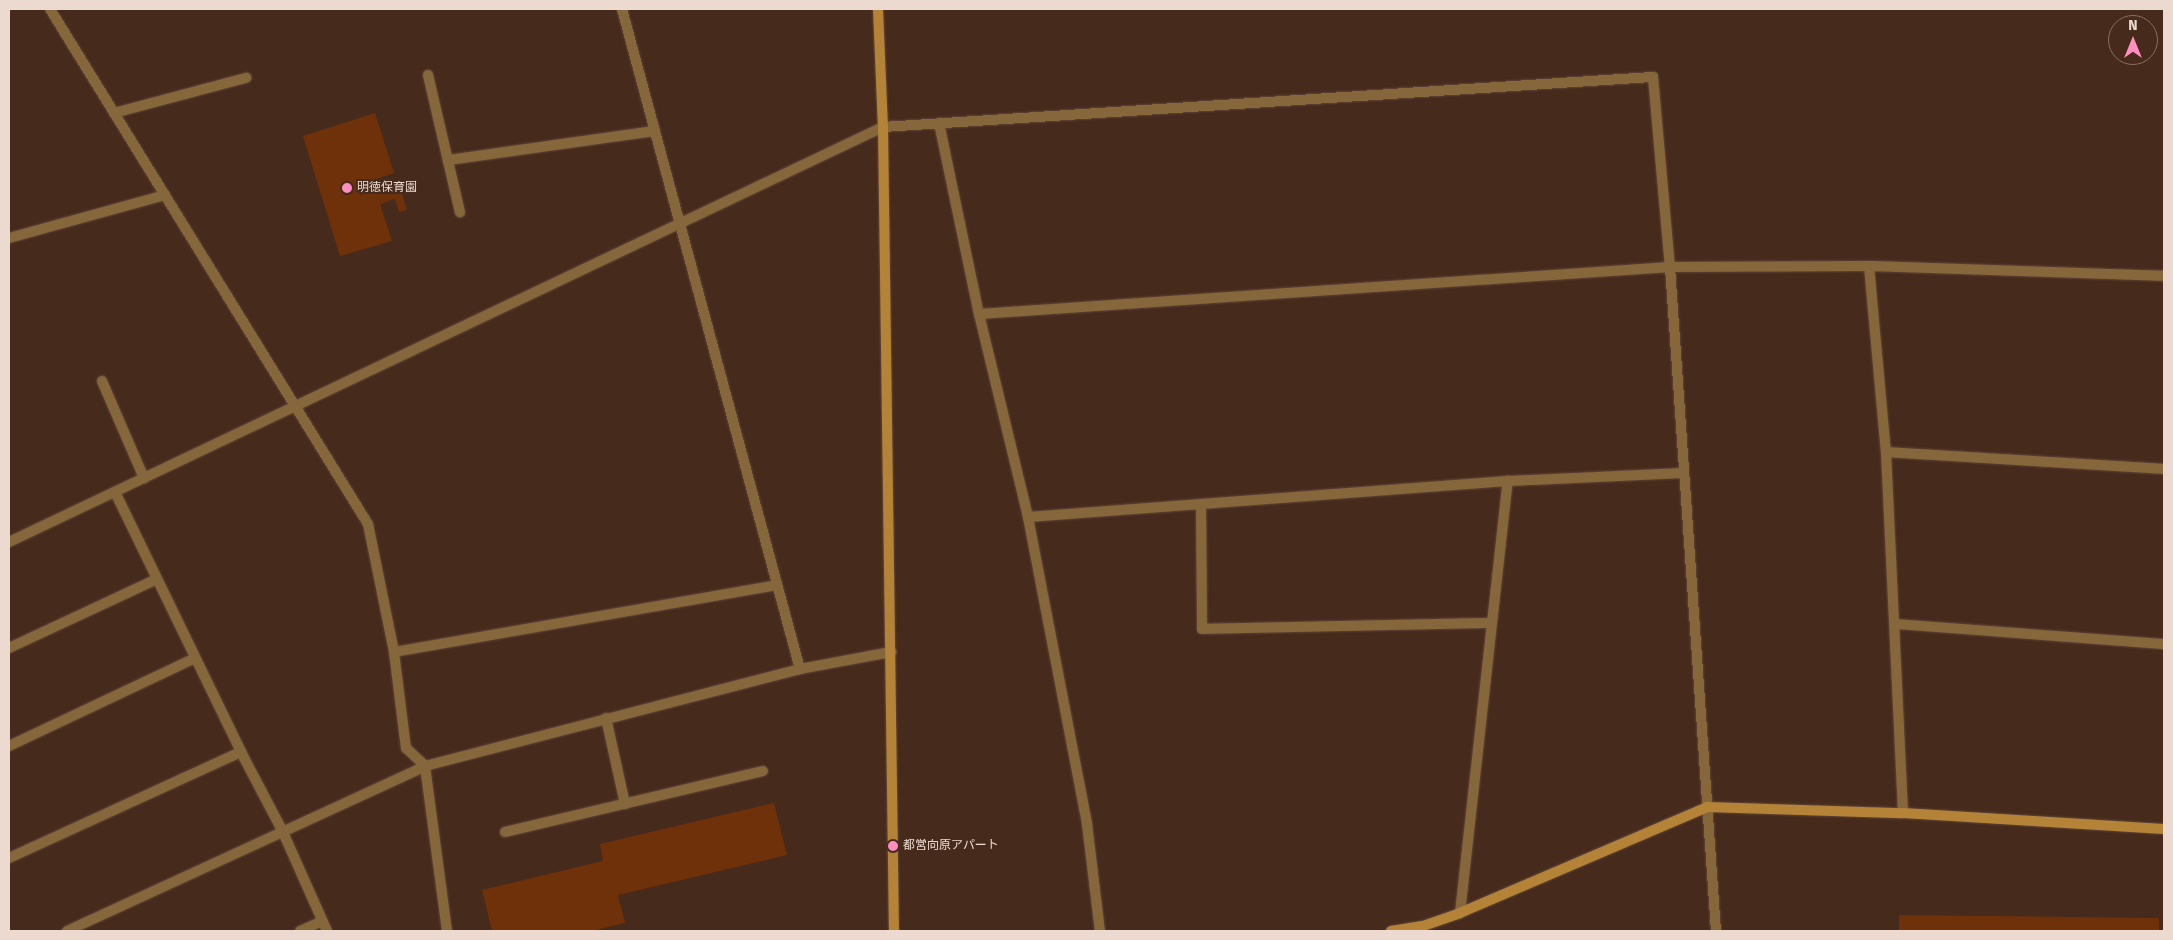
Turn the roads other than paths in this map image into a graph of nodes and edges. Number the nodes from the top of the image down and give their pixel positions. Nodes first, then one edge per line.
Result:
1 (50, 9) edge
2 (622, 9) edge
3 (878, 9) edge
4 (428, 75) dead end
5 (246, 78) dead end
6 (114, 113) junction
7 (939, 123) junction
8 (884, 127) junction
9 (655, 131) junction
10 (448, 160) junction
11 (165, 195) junction
12 (460, 212) dead end
13 (680, 224) junction
14 (9, 238) edge
15 (1869, 266) junction
16 (1670, 267) junction
17 (2164, 276) edge
18 (980, 314) junction
19 (102, 382) dead end
20 (295, 407) junction
21 (1886, 452) junction
22 (2164, 469) edge
23 (1683, 473) junction
24 (144, 478) junction
25 (1508, 482) junction
26 (115, 492) junction
27 (1201, 504) junction
28 (1028, 518) junction
29 (9, 542) edge
30 (157, 579) junction
31 (776, 584) junction
32 (1492, 623) junction
33 (1896, 624) junction
34 (2164, 644) edge
35 (9, 648) edge
36 (394, 652) junction
37 (891, 652) junction
38 (195, 658) junction
39 (800, 669) junction
40 (606, 718) junction
41 (9, 746) edge
42 (240, 752) junction
43 (424, 766) junction
44 (763, 771) dead end
45 (625, 804) junction
46 (1708, 807) junction
47 (1903, 813) junction
48 (2164, 828) edge
49 (282, 830) junction
50 (505, 832) dead end
51 (9, 858) edge
52 (1460, 913) junction
53 (322, 921) junction
54 (67, 931) edge
55 (300, 931) edge
56 (327, 931) edge
57 (447, 931) edge
58 (894, 931) edge
59 (1100, 931) edge
60 (1391, 931) edge
61 (1716, 931) edge

1 - 6 street
2 - 9 street
3 - 8 street
4 - 10 street
5 - 6 street
6 - 11 street
7 - 8 street
7 - 16 street
7 - 18 street
8 - 13 street
8 - 37 street
9 - 10 street
9 - 13 street
10 - 12 street
11 - 14 street
11 - 20 street
13 - 20 street
13 - 31 street
15 - 16 street
15 - 17 street
15 - 21 street
16 - 18 street
16 - 23 street
18 - 28 street
19 - 24 street
20 - 24 street
20 - 36 street
21 - 22 street
21 - 33 street
23 - 25 street
23 - 46 street
24 - 26 street
25 - 27 street
25 - 32 street
26 - 29 street
26 - 30 street
27 - 28 street
27 - 32 street
28 - 59 street
30 - 35 street
30 - 38 street
31 - 36 street
31 - 39 street
32 - 52 street
33 - 34 street
33 - 47 street
36 - 43 street
37 - 39 street
37 - 58 street
38 - 41 street
38 - 42 street
39 - 40 street
40 - 43 street
40 - 45 street
42 - 49 street
42 - 51 street
43 - 49 street
43 - 57 street
44 - 45 street
45 - 50 street
46 - 47 street
46 - 52 street
46 - 61 street
47 - 48 street
49 - 53 street
49 - 54 street
52 - 60 street
53 - 55 street
53 - 56 street

